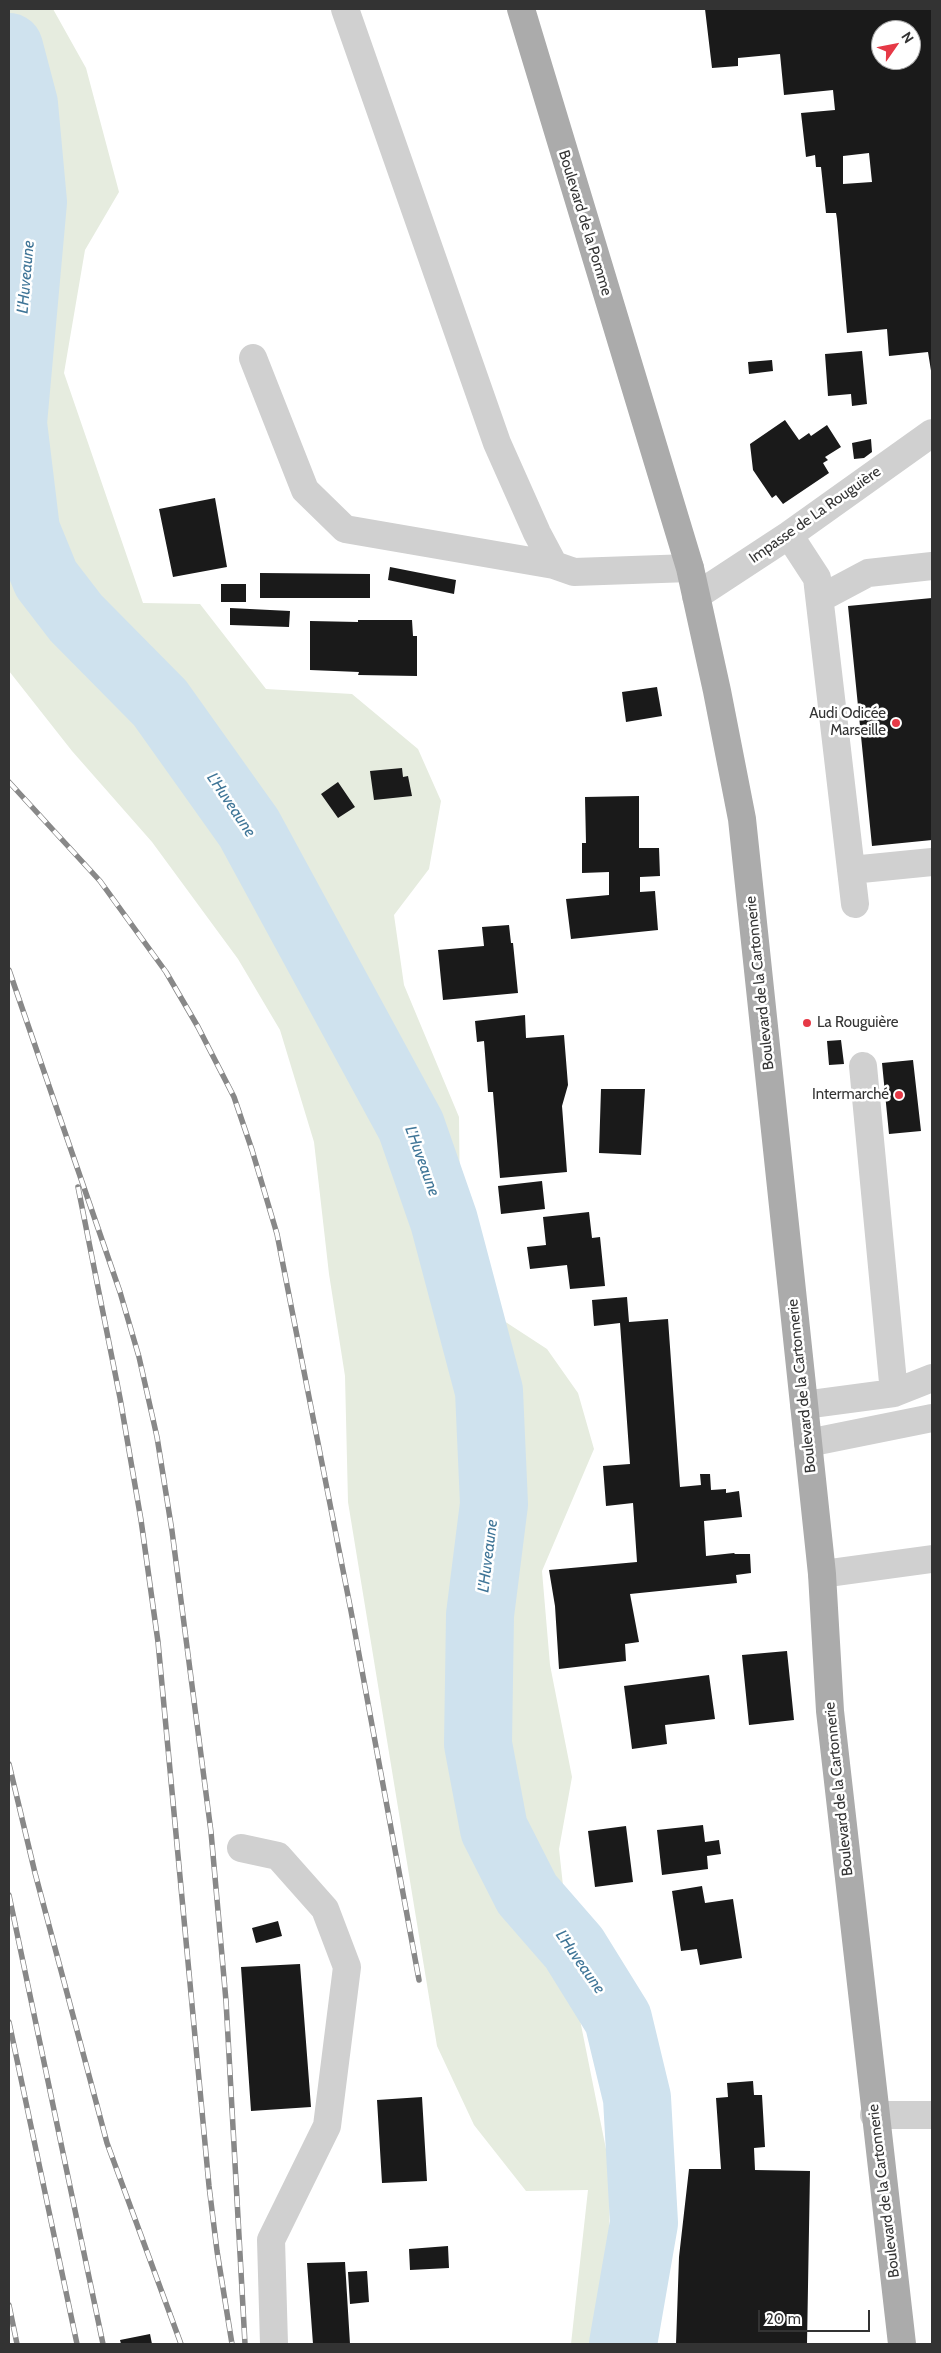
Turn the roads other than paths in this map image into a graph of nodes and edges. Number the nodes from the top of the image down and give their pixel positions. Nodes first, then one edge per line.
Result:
1 (345, 9) edge
2 (522, 9) edge
3 (253, 358) dead end
4 (932, 433) edge
5 (648, 436) joint
6 (789, 535) junction
7 (554, 565) junction
8 (932, 566) edge
9 (690, 568) junction
10 (696, 596) junction
11 (820, 598) junction
12 (932, 862) edge
13 (851, 870) junction
14 (855, 904) dead end
15 (863, 1066) dead end
16 (932, 1378) edge
17 (894, 1393) junction
18 (804, 1405) junction
19 (927, 1418) edge
20 (808, 1443) junction
21 (932, 1559) edge
22 (822, 1574) junction
23 (241, 1848) dead end
24 (932, 2114) edge
25 (874, 2115) junction
26 (274, 2344) edge
27 (902, 2344) edge

1 - 7 street
2 - 5 main road, Boulevard de la Pomme
3 - 7 street
4 - 6 street, Impasse de La Rouguière
5 - 9 main road, Boulevard de la Cartonnerie
6 - 10 street, Impasse de La Rouguière
6 - 11 street
7 - 9 street
8 - 11 street
9 - 10 main road, Boulevard de la Cartonnerie
10 - 18 main road, Boulevard de la Cartonnerie
11 - 13 street
12 - 13 street
13 - 14 street
15 - 17 street
16 - 17 street
17 - 18 street
18 - 20 main road, Boulevard de la Cartonnerie
19 - 20 street
20 - 22 main road, Boulevard de la Cartonnerie
21 - 22 street
22 - 25 main road, Boulevard de la Cartonnerie
23 - 26 street
24 - 25 street
25 - 27 main road, Boulevard de la Cartonnerie

